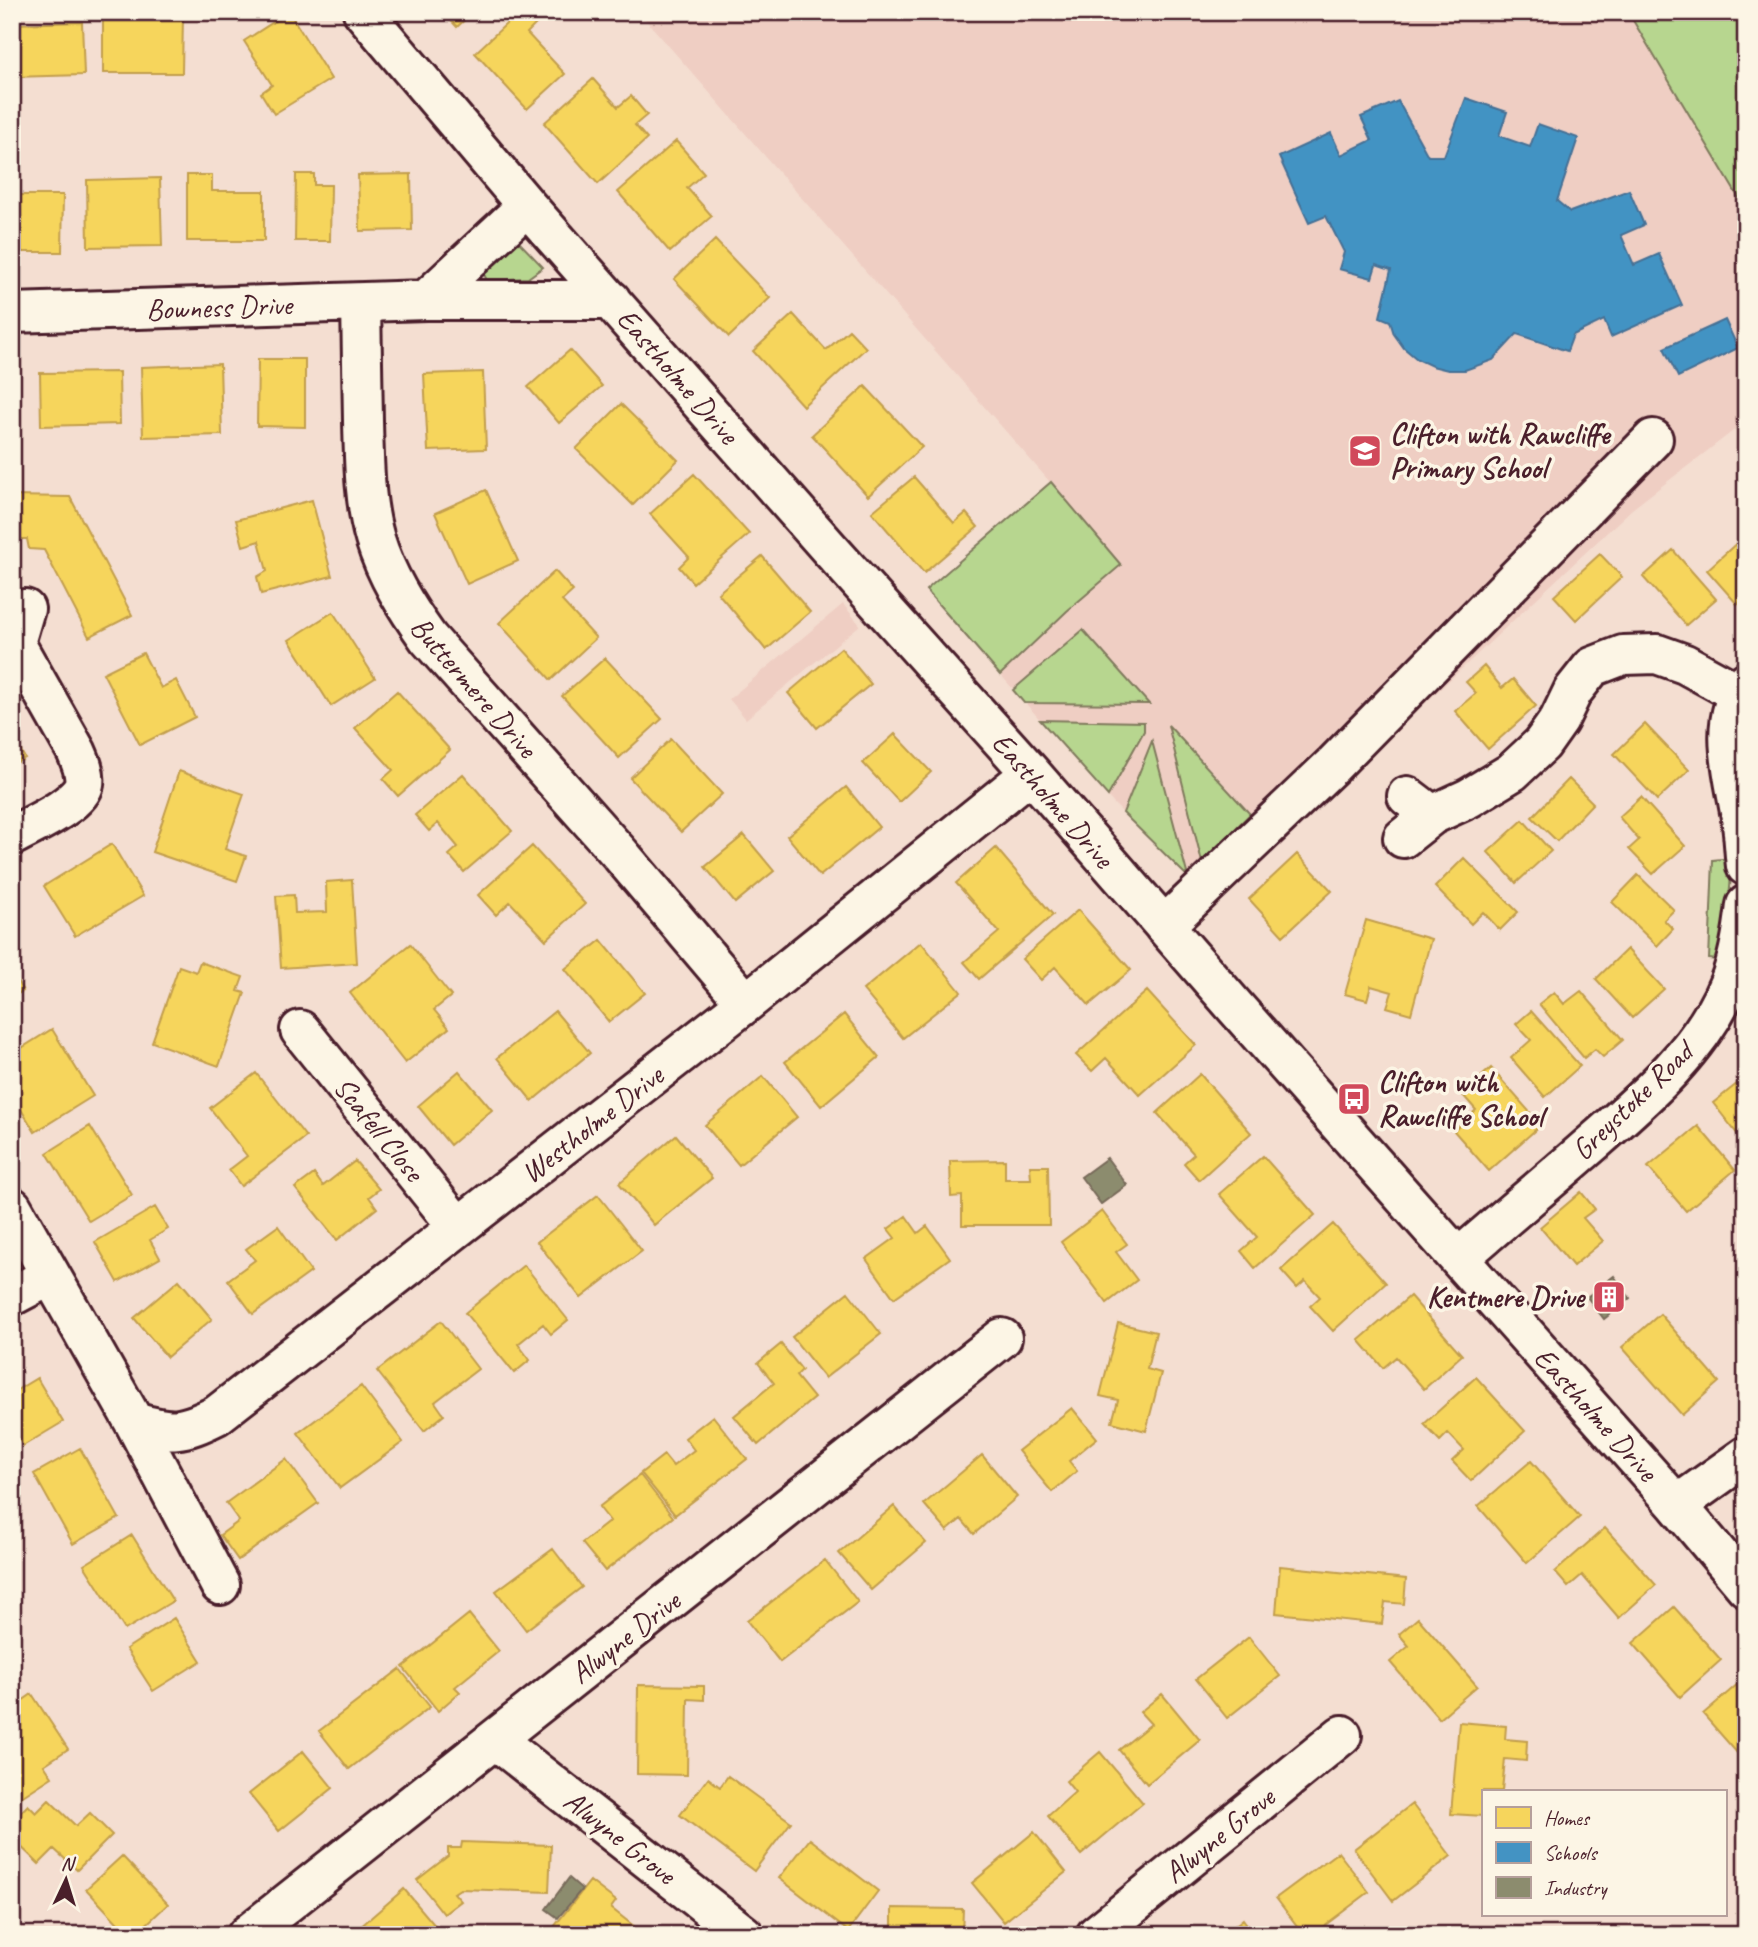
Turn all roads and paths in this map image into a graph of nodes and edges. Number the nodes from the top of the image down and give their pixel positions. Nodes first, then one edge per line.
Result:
1 (363, 12) edge
2 (527, 206) junction
3 (426, 300) junction
4 (611, 300) junction
5 (361, 303) junction
6 (12, 313) edge
7 (1653, 439) dead end
8 (17, 632) edge
9 (1742, 687) edge
10 (1031, 773) junction
11 (12, 836) edge
12 (1403, 838) dead end
13 (1746, 866) edge
14 (1746, 905) edge
15 (1164, 926) junction
16 (747, 1003) junction
17 (300, 1030) dead end
18 (12, 1207) edge
19 (458, 1227) junction
20 (1459, 1258) junction
21 (50, 1276) junction
22 (12, 1296) edge
23 (1002, 1338) dead end
24 (134, 1422) junction
25 (1746, 1456) edge
26 (1677, 1505) junction
27 (220, 1586) dead end
28 (1746, 1587) edge
29 (1342, 1735) dead end
30 (496, 1740) junction
31 (247, 1935) edge
32 (744, 1935) edge
33 (1096, 1935) edge

1 - 2 street, Eastholme Drive
2 - 3 street
2 - 4 street, Eastholme Drive
3 - 4 street, Bowness Drive
3 - 5 street, Bowness Drive
4 - 10 street, Eastholme Drive
5 - 6 street, Bowness Drive
5 - 16 street, Buttermere Drive
7 - 15 street
8 - 11 street
9 - 12 street
9 - 13 street
10 - 15 street, Eastholme Drive
10 - 16 street, Westholme Drive
14 - 20 street, Greystoke Road
15 - 20 street, Eastholme Drive
16 - 19 street, Westholme Drive
17 - 19 street, Scafell Close
18 - 21 street
19 - 24 street, Westholme Drive
20 - 26 street, Eastholme Drive
21 - 22 street
21 - 24 street
23 - 30 street, Alwyne Drive
24 - 27 street
25 - 26 street
26 - 28 street, Eastholme Drive
29 - 33 street, Alwyne Grove
30 - 31 street, Alwyne Drive
30 - 32 street, Alwyne Grove

